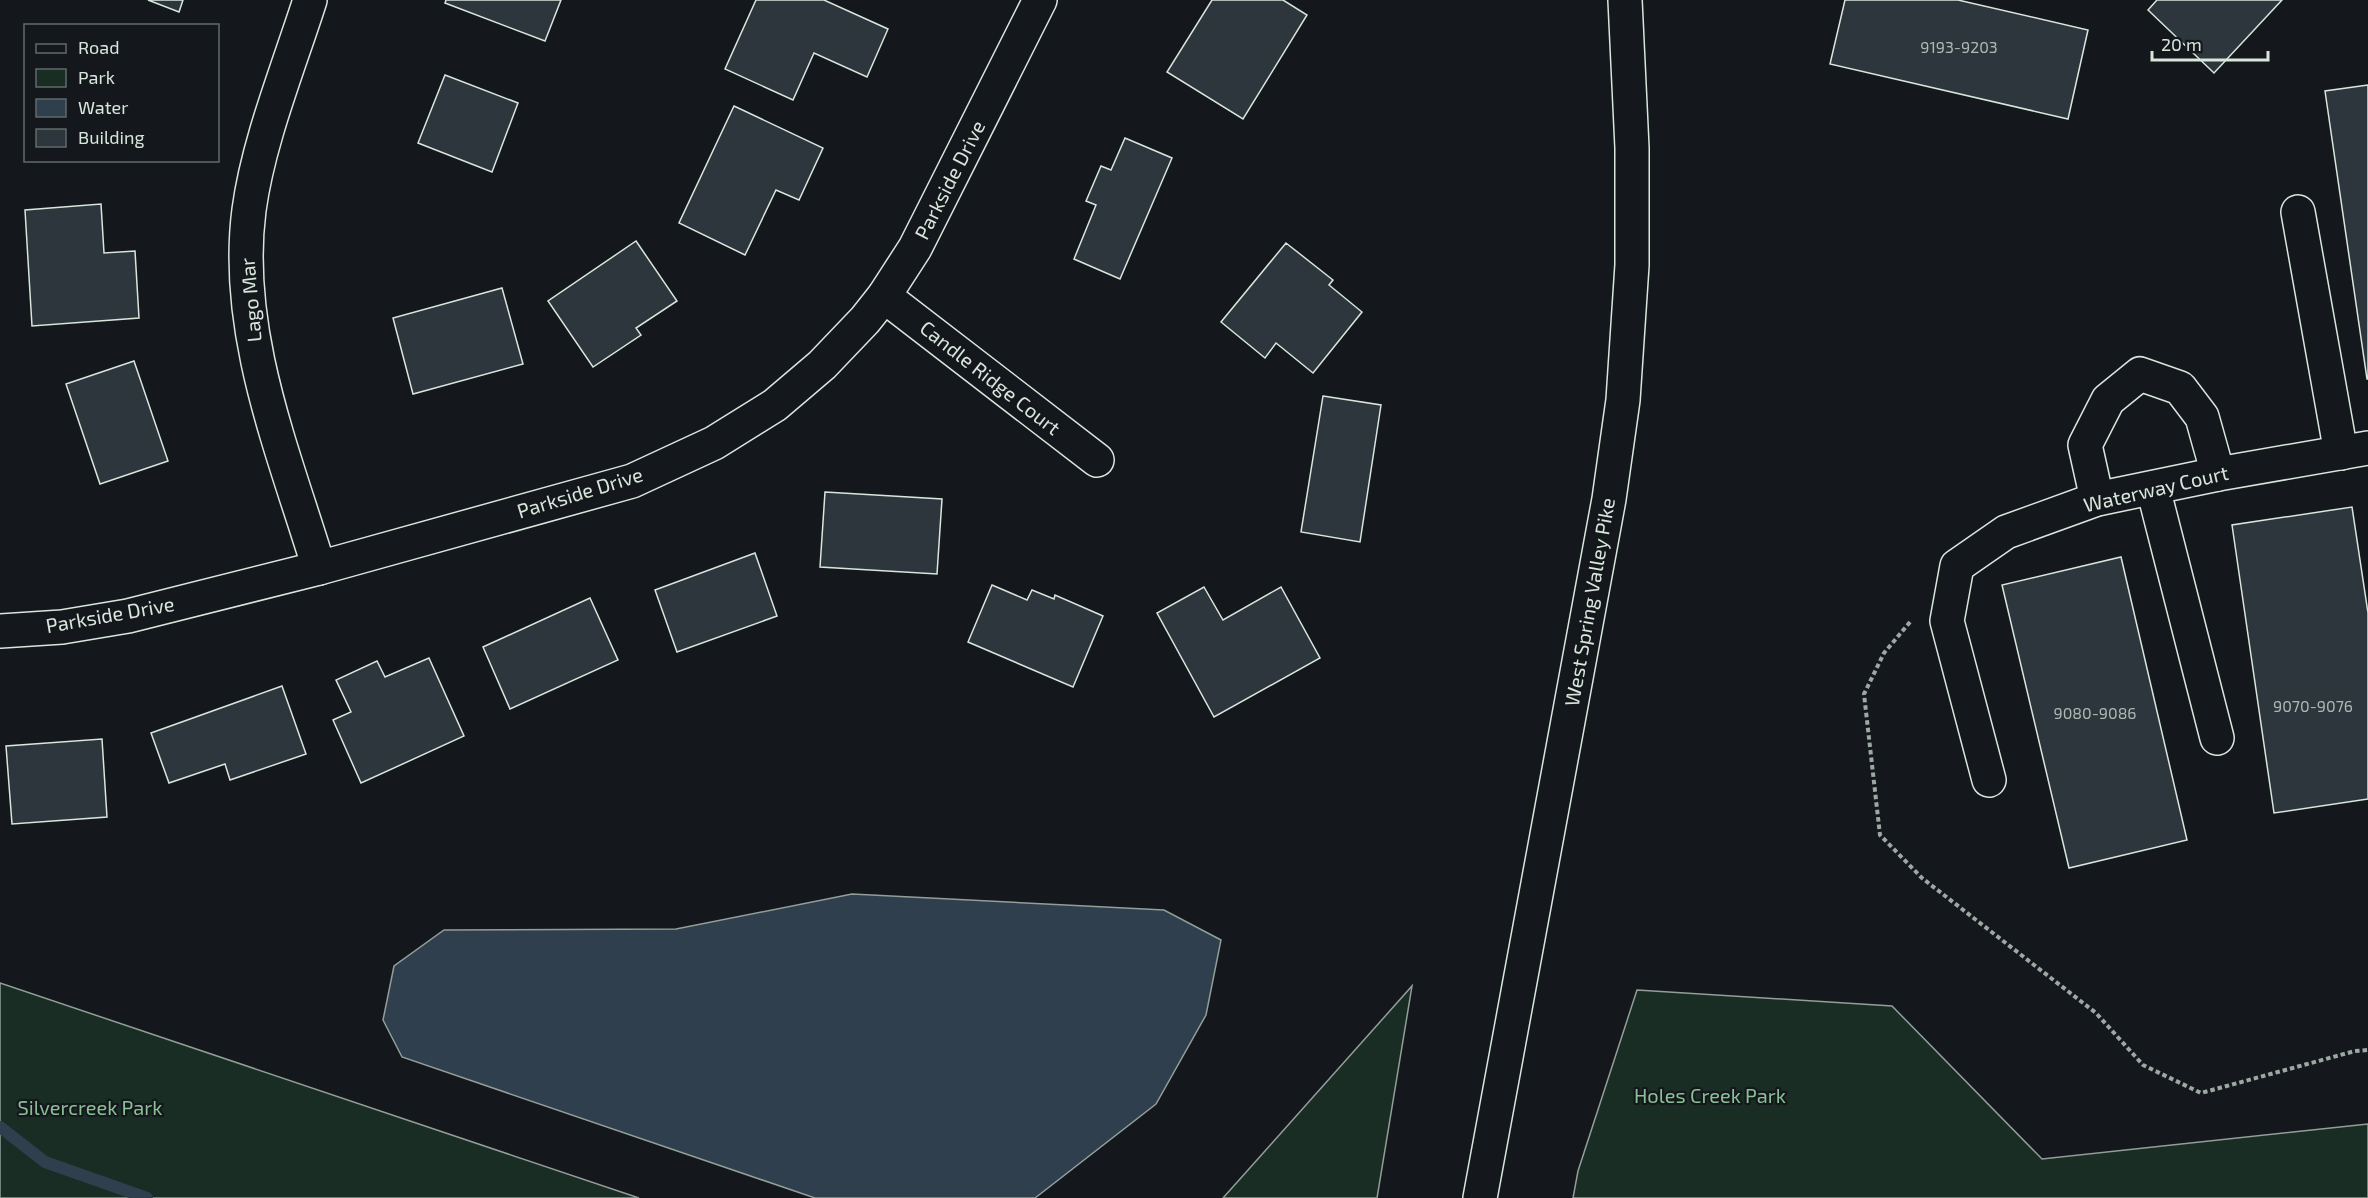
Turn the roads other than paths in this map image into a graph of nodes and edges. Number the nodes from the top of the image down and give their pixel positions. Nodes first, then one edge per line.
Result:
1 (1040, 0) edge
2 (1625, 0) edge
3 (305, 15) edge
4 (2298, 212) dead end
5 (884, 296) junction
6 (2355, 450) edge
7 (1097, 460) dead end
8 (2218, 474) junction
9 (2153, 488) junction
10 (2097, 499) junction
11 (319, 568) junction
12 (0, 631) edge
13 (2217, 738) dead end
14 (1989, 780) dead end
15 (1480, 1198) edge

1 - 5 street, Parkside Drive
2 - 15 street, West Spring Valley Pike
3 - 11 street, Lago Mar
4 - 6 street
5 - 7 street, Candle Ridge Court
5 - 11 street, Parkside Drive
6 - 8 street, Waterway Court
8 - 9 street, Waterway Court
8 - 10 street
9 - 10 street, Waterway Court
9 - 13 street
10 - 14 street, Waterway Court
11 - 12 street, Parkside Drive

